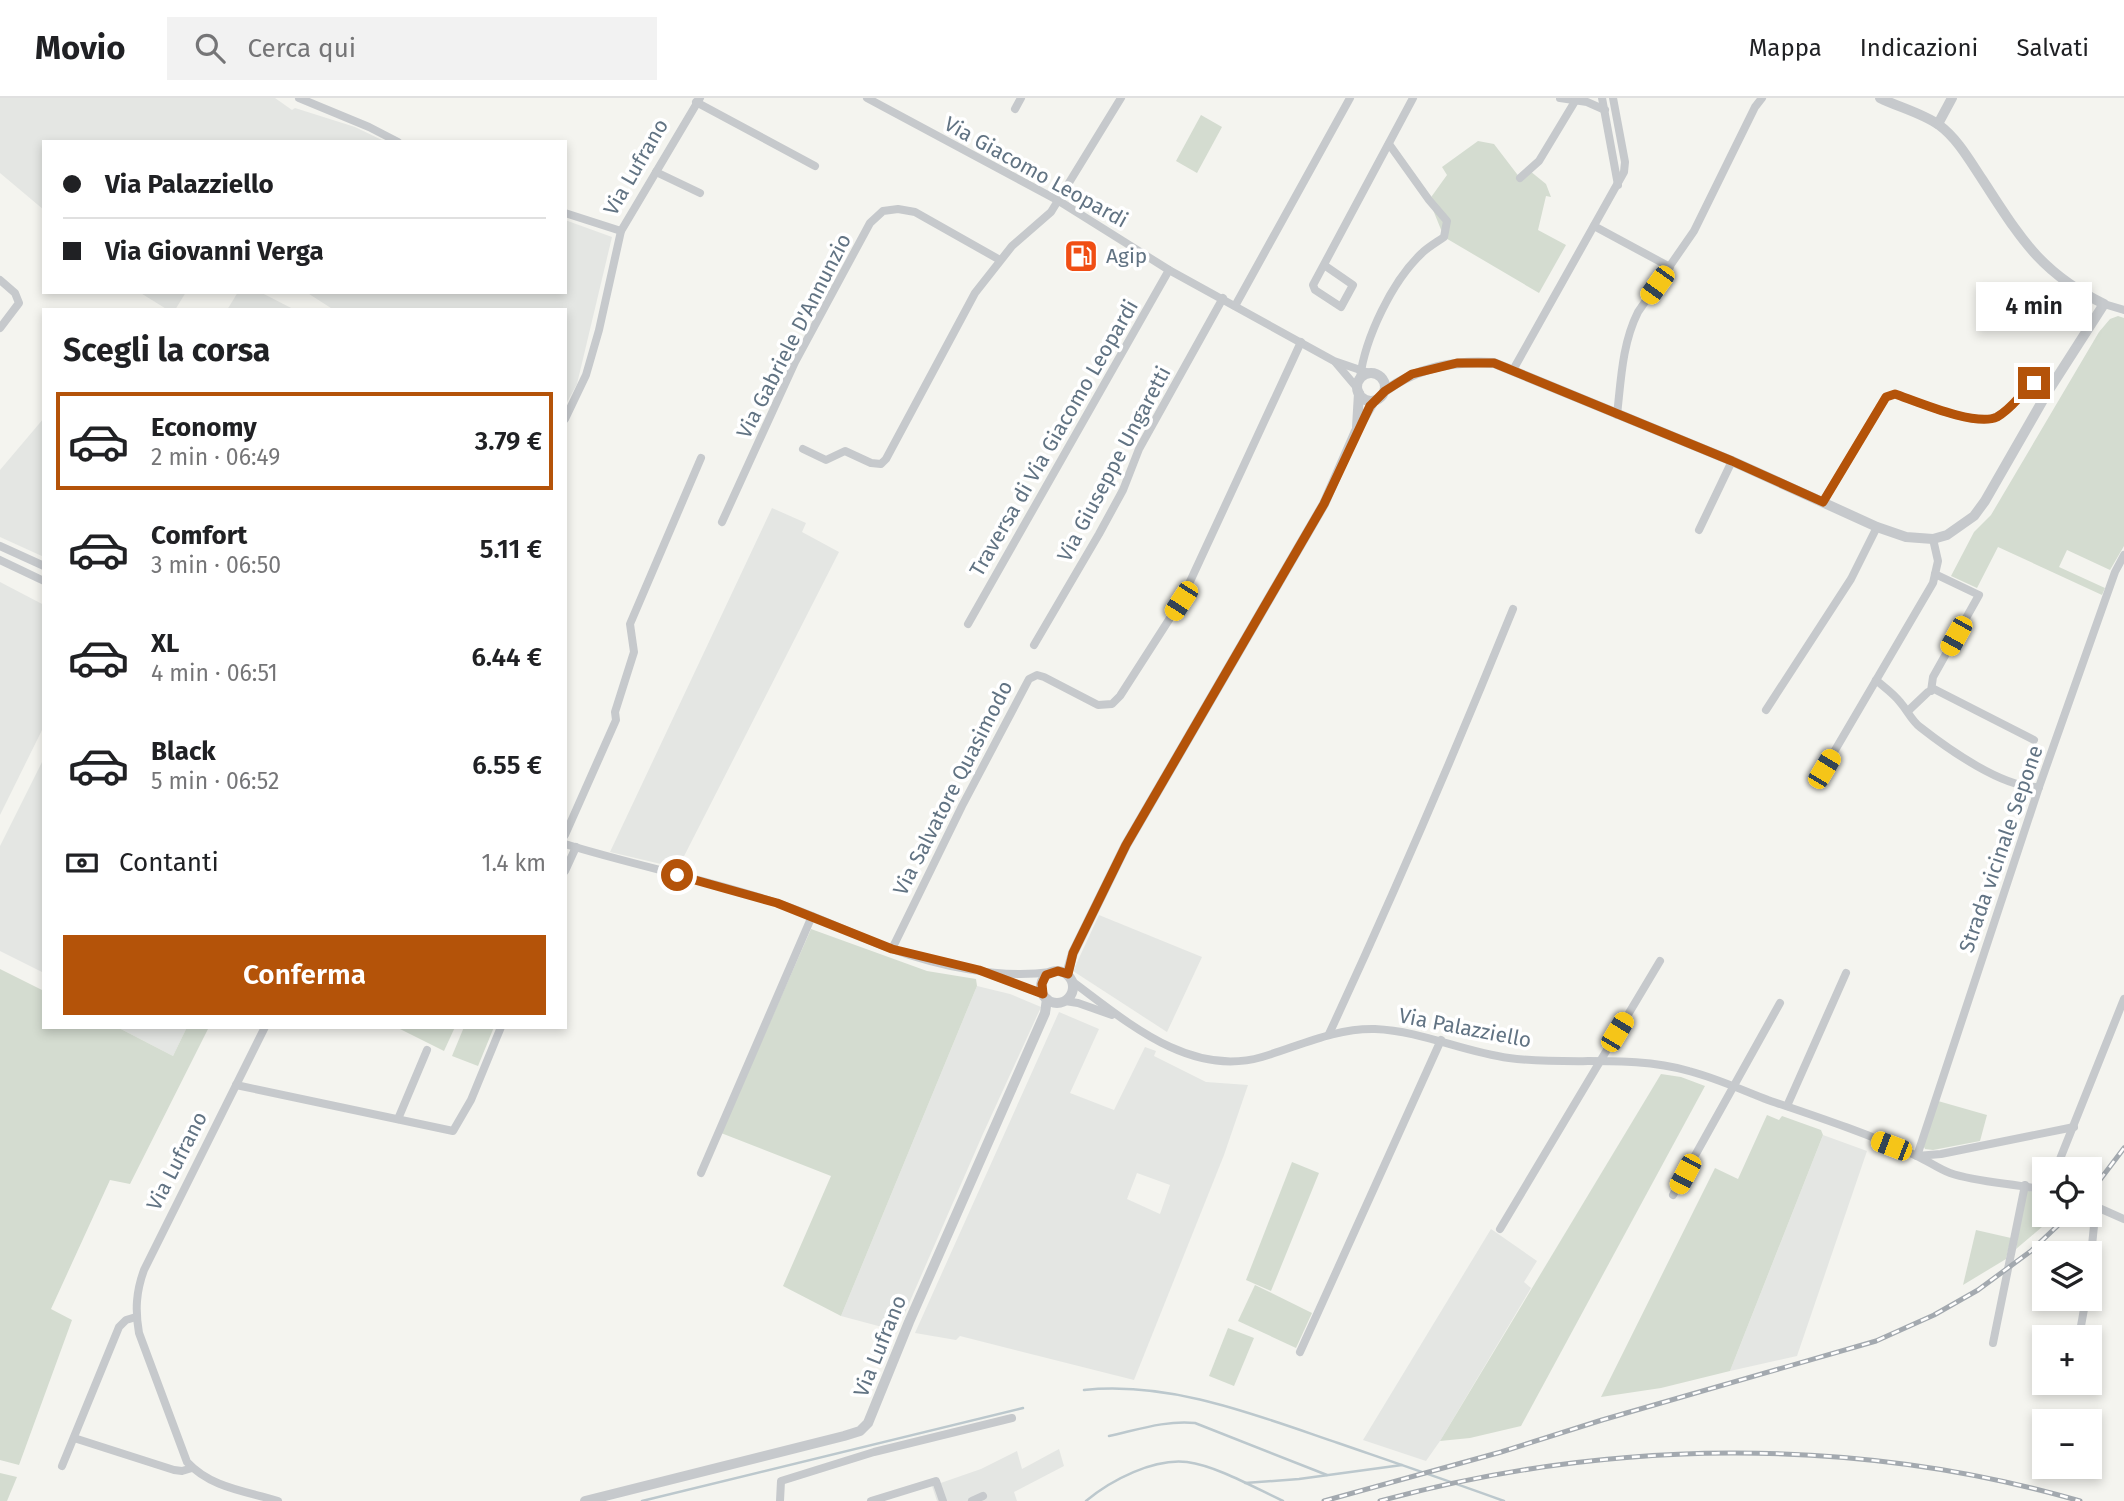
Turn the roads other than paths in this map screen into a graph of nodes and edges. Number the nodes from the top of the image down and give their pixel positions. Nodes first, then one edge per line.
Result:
1 (299, 98) edge
2 (867, 98) edge
3 (1021, 98) edge
4 (1121, 98) edge
5 (1350, 98) edge
6 (1413, 98) edge
7 (1560, 98) edge
8 (1602, 98) edge
9 (1762, 98) edge
10 (1880, 98) edge
11 (1952, 98) edge
12 (1577, 99) edge
13 (1613, 99) edge
14 (698, 100) edge
15 (1015, 109) dead end
16 (1605, 110) junction
17 (1938, 124) junction
18 (394, 140) edge
19 (1389, 144) junction
20 (816, 166) dead end
21 (656, 172) junction
22 (1520, 178) dead end
23 (1618, 185) junction
24 (699, 193) dead end
25 (1059, 201) junction
26 (567, 215) edge
27 (1594, 226) junction
28 (621, 231) junction
29 (1000, 260) junction
30 (1324, 265) junction
31 (1670, 267) junction
32 (1169, 270) junction
33 (0, 281) edge
34 (1223, 298) junction
35 (2104, 304) junction
36 (1235, 306) junction
37 (2124, 310) edge
38 (0, 328) edge
39 (1301, 342) junction
40 (1334, 361) junction
41 (1513, 370) junction
42 (1412, 374) junction
43 (1366, 379) junction
44 (1385, 391) junction
45 (2047, 393) junction
46 (1374, 401) junction
47 (567, 414) edge
48 (1617, 415) junction
49 (1356, 431) junction
50 (803, 449) dead end
51 (701, 458) dead end
52 (1732, 461) junction
53 (1823, 502) junction
54 (722, 522) dead end
55 (1877, 527) junction
56 (1699, 530) dead end
57 (1933, 539) junction
58 (0, 546) edge
59 (2124, 555) edge
60 (0, 560) edge
61 (42, 565) edge
62 (1935, 574) junction
63 (42, 580) edge
64 (1513, 609) dead end
65 (968, 624) dead end
66 (1034, 645) dead end
67 (1876, 680) junction
68 (1931, 691) junction
69 (1766, 710) dead end
70 (1908, 711) junction
71 (2034, 740) dead end
72 (1824, 769) dead end
73 (2039, 787) junction
74 (567, 830) edge
75 (567, 845) edge
76 (576, 847) junction
77 (567, 867) edge
78 (812, 916) junction
79 (892, 949) junction
80 (1660, 961) dead end
81 (979, 970) junction
82 (1846, 973) dead end
83 (1062, 975) junction
84 (1045, 996) junction
85 (2124, 999) edge
86 (1062, 1002) junction
87 (1780, 1003) dead end
88 (1045, 1013) junction
89 (1125, 1020) junction
90 (264, 1029) edge
91 (499, 1029) edge
92 (1329, 1034) junction
93 (1441, 1040) junction
94 (427, 1050) dead end
95 (1599, 1061) junction
96 (236, 1085) junction
97 (1732, 1087) junction
98 (1787, 1107) junction
99 (398, 1119) junction
100 (2074, 1127) junction
101 (1917, 1156) junction
102 (2061, 1157) edge
103 (701, 1172) dead end
104 (2025, 1185) junction
105 (2032, 1187) edge
106 (1673, 1195) dead end
107 (2102, 1209) edge
108 (2124, 1219) edge
109 (1500, 1229) dead end
110 (136, 1317) junction
111 (1993, 1343) dead end
112 (1300, 1353) dead end
113 (1012, 1418) dead end
114 (74, 1438) junction
115 (62, 1466) dead end
116 (192, 1468) junction
117 (984, 1496) dead end
118 (252, 1497) edge
119 (777, 1500) edge
120 (278, 1501) edge
121 (585, 1501) edge
122 (871, 1501) edge
123 (943, 1501) edge
124 (972, 1501) edge

1 - 18 street
2 - 25 street, Via Giacomo Leopardi
3 - 15 street
4 - 25 street
5 - 36 street
6 - 19 street
7 - 12 street
8 - 16 street
9 - 31 street
10 - 17 street
11 - 17 street
12 - 16 street
12 - 22 street
13 - 23 street
14 - 20 street
14 - 21 street, Via Lufrano
16 - 23 street
17 - 35 street
19 - 30 street
19 - 43 street
21 - 24 street
21 - 28 street, Via Lufrano
23 - 27 street
25 - 29 street
25 - 32 street, Via Giacomo Leopardi
26 - 28 street
27 - 31 street
27 - 41 street
28 - 47 street, Via Lufrano
29 - 50 street
29 - 54 street, Via Gabriele D'Annunzio
30 - 30 street
31 - 48 street
32 - 34 street, Via Giacomo Leopardi
32 - 65 street, Traversa di Via Giacomo Leopardi
33 - 38 street
34 - 36 street, Via Giacomo Leopardi
34 - 66 street, Via Giuseppe Ungaretti
35 - 37 street
35 - 45 street
36 - 39 street, Via Giacomo Leopardi
39 - 40 street, Via Giacomo Leopardi
39 - 79 street, Via Salvatore Quasimodo
40 - 43 street, Via Giacomo Leopardi
40 - 43 street, Via Giacomo Leopardi
41 - 42 street
41 - 48 street
42 - 43 street
42 - 44 street
43 - 44 street
43 - 46 street
43 - 49 street
44 - 46 street
45 - 53 street
45 - 57 street
46 - 49 street
48 - 52 street
49 - 83 street
51 - 74 street
52 - 53 street
52 - 56 street
53 - 55 street
55 - 57 street
55 - 69 street
57 - 62 street
58 - 61 street
59 - 73 street, Strada vicinale Sepone
60 - 63 street
62 - 67 street
62 - 68 street
64 - 92 street
67 - 70 street
67 - 72 street
68 - 70 street
68 - 71 street
70 - 73 street
73 - 101 street, Strada vicinale Sepone
75 - 76 street
76 - 77 street
76 - 78 street
78 - 79 street
78 - 103 street
79 - 81 street
80 - 95 street
81 - 83 street
81 - 84 street
82 - 98 street
83 - 84 street, Via Lufrano
83 - 86 street
83 - 89 street, Via Palazziello
84 - 86 street
84 - 88 street, Via Lufrano
85 - 100 street
86 - 88 street
86 - 89 street, Via Palazziello
87 - 97 street
88 - 121 street, Via Lufrano
89 - 92 street, Via Palazziello
90 - 96 street, Via Lufrano
91 - 99 street
92 - 93 street, Via Palazziello
93 - 95 street, Via Palazziello
93 - 112 street
94 - 99 street
95 - 97 street, Via Palazziello
95 - 109 street
96 - 99 street
96 - 110 street, Via Lufrano
97 - 98 street, Via Palazziello
97 - 106 street
98 - 101 street, Via Palazziello
100 - 101 street
100 - 102 street
101 - 104 street, Via Palazziello
104 - 105 street, Via Palazziello
104 - 111 street
107 - 108 street
110 - 114 street
110 - 116 street, Via Lufrano
113 - 119 street
114 - 115 street
114 - 116 street
116 - 118 street
117 - 124 street
118 - 120 street
122 - 123 street

